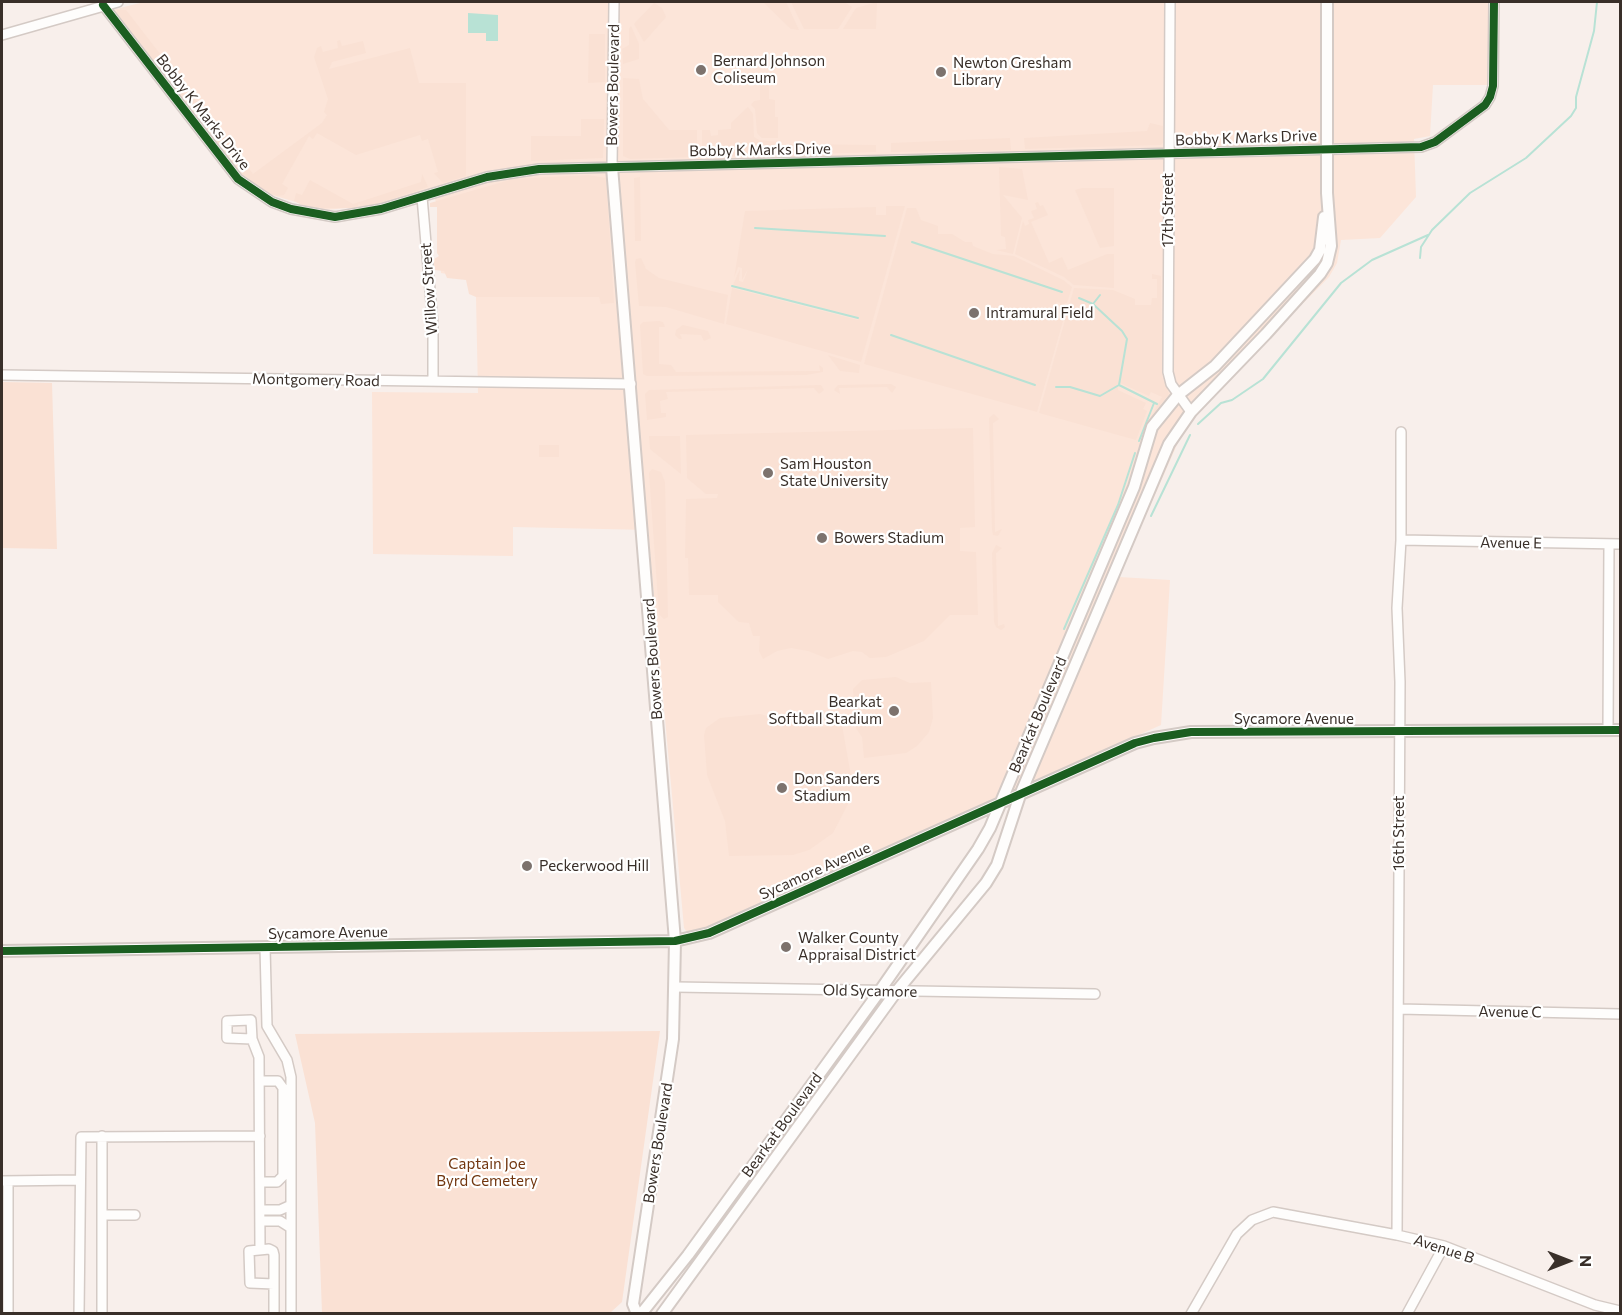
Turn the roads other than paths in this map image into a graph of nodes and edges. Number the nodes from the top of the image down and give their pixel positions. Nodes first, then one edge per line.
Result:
1 (118, 2) edge
2 (614, 2) edge
3 (1170, 2) edge
4 (1328, 2) edge
5 (1494, 2) edge
6 (103, 5) junction
7 (2, 34) edge
8 (1327, 149) junction
9 (1168, 153) junction
10 (612, 167) junction
11 (1327, 193) junction
12 (422, 197) junction
13 (2, 375) edge
14 (433, 381) junction
15 (632, 384) junction
16 (1178, 395) junction
17 (1191, 412) junction
18 (1401, 432) dead end
19 (1401, 540) junction
20 (1609, 544) junction
21 (1620, 544) edge
22 (1608, 730) junction
23 (1620, 730) edge
24 (1399, 732) junction
25 (1020, 795) junction
26 (1001, 802) junction
27 (675, 940) junction
28 (265, 947) junction
29 (2, 951) edge
30 (675, 987) junction
31 (879, 992) junction
32 (896, 992) junction
33 (1095, 994) dead end
34 (1399, 1009) junction
35 (1620, 1014) edge
36 (252, 1039) dead end
37 (260, 1081) junction
38 (102, 1136) junction
39 (260, 1136) junction
40 (79, 1180) junction
41 (5, 1181) edge
42 (260, 1182) junction
43 (291, 1205) junction
44 (260, 1210) junction
45 (102, 1215) junction
46 (135, 1215) dead end
47 (260, 1221) junction
48 (291, 1228) junction
49 (1398, 1235) junction
50 (1444, 1246) junction
51 (260, 1249) junction
52 (274, 1284) junction
53 (1620, 1311) edge
54 (8, 1314) edge
55 (79, 1314) edge
56 (102, 1314) edge
57 (274, 1314) edge
58 (291, 1314) edge
59 (639, 1314) edge
60 (662, 1314) edge
61 (1191, 1314) edge
62 (1407, 1314) edge

1 - 6 street
2 - 10 street, Bowers Boulevard
3 - 9 street, 17th Street
4 - 8 street, Bearkat Boulevard
5 - 8 street, Bobby K Marks Drive
6 - 7 street
6 - 12 street, Bobby K Marks Drive
8 - 9 street, Bobby K Marks Drive
8 - 11 street, Bearkat Boulevard
9 - 10 street, Bobby K Marks Drive
9 - 16 street, 17th Street
10 - 12 street, Bobby K Marks Drive
10 - 15 street, Bowers Boulevard
11 - 16 street, Bearkat Boulevard
11 - 17 street, Bearkat Boulevard
12 - 14 street, Willow Street
13 - 14 street, Montgomery Road
14 - 15 street, Montgomery Road
15 - 27 street, Bowers Boulevard
16 - 17 street, 17th Street
16 - 26 street, Bearkat Boulevard
17 - 25 street, Bearkat Boulevard
18 - 19 street, 16th Street
19 - 20 street, Avenue E
19 - 24 street, 16th Street
20 - 21 street, Avenue E
20 - 22 street
22 - 23 street, Sycamore Avenue
22 - 24 street, Sycamore Avenue
24 - 25 street, Sycamore Avenue
24 - 34 street, 16th Street
25 - 26 street, Sycamore Avenue
25 - 32 street, Bearkat Boulevard
26 - 27 street, Sycamore Avenue
26 - 31 street, Bearkat Boulevard
27 - 28 street, Sycamore Avenue
27 - 30 street, Bowers Boulevard
28 - 29 street, Sycamore Avenue
28 - 43 street
30 - 31 street, Old Sycamore
30 - 59 street, Bowers Boulevard
31 - 32 street, Old Sycamore
31 - 59 street, Bearkat Boulevard
32 - 33 street, Old Sycamore
32 - 60 street, Bearkat Boulevard
34 - 35 street, Avenue C
34 - 49 street, 16th Street
36 - 37 street
37 - 39 street
37 - 42 street
38 - 39 street
38 - 40 street
38 - 45 street
39 - 42 street
40 - 41 street
40 - 55 street
41 - 54 street
42 - 44 street
43 - 44 street
43 - 48 street
44 - 47 street
45 - 46 street
45 - 56 street
47 - 48 street
47 - 51 street
48 - 58 street
49 - 50 street, Avenue B
49 - 61 street, Avenue B
50 - 53 street, Avenue B
50 - 62 street
51 - 52 street
51 - 52 street
52 - 57 street

